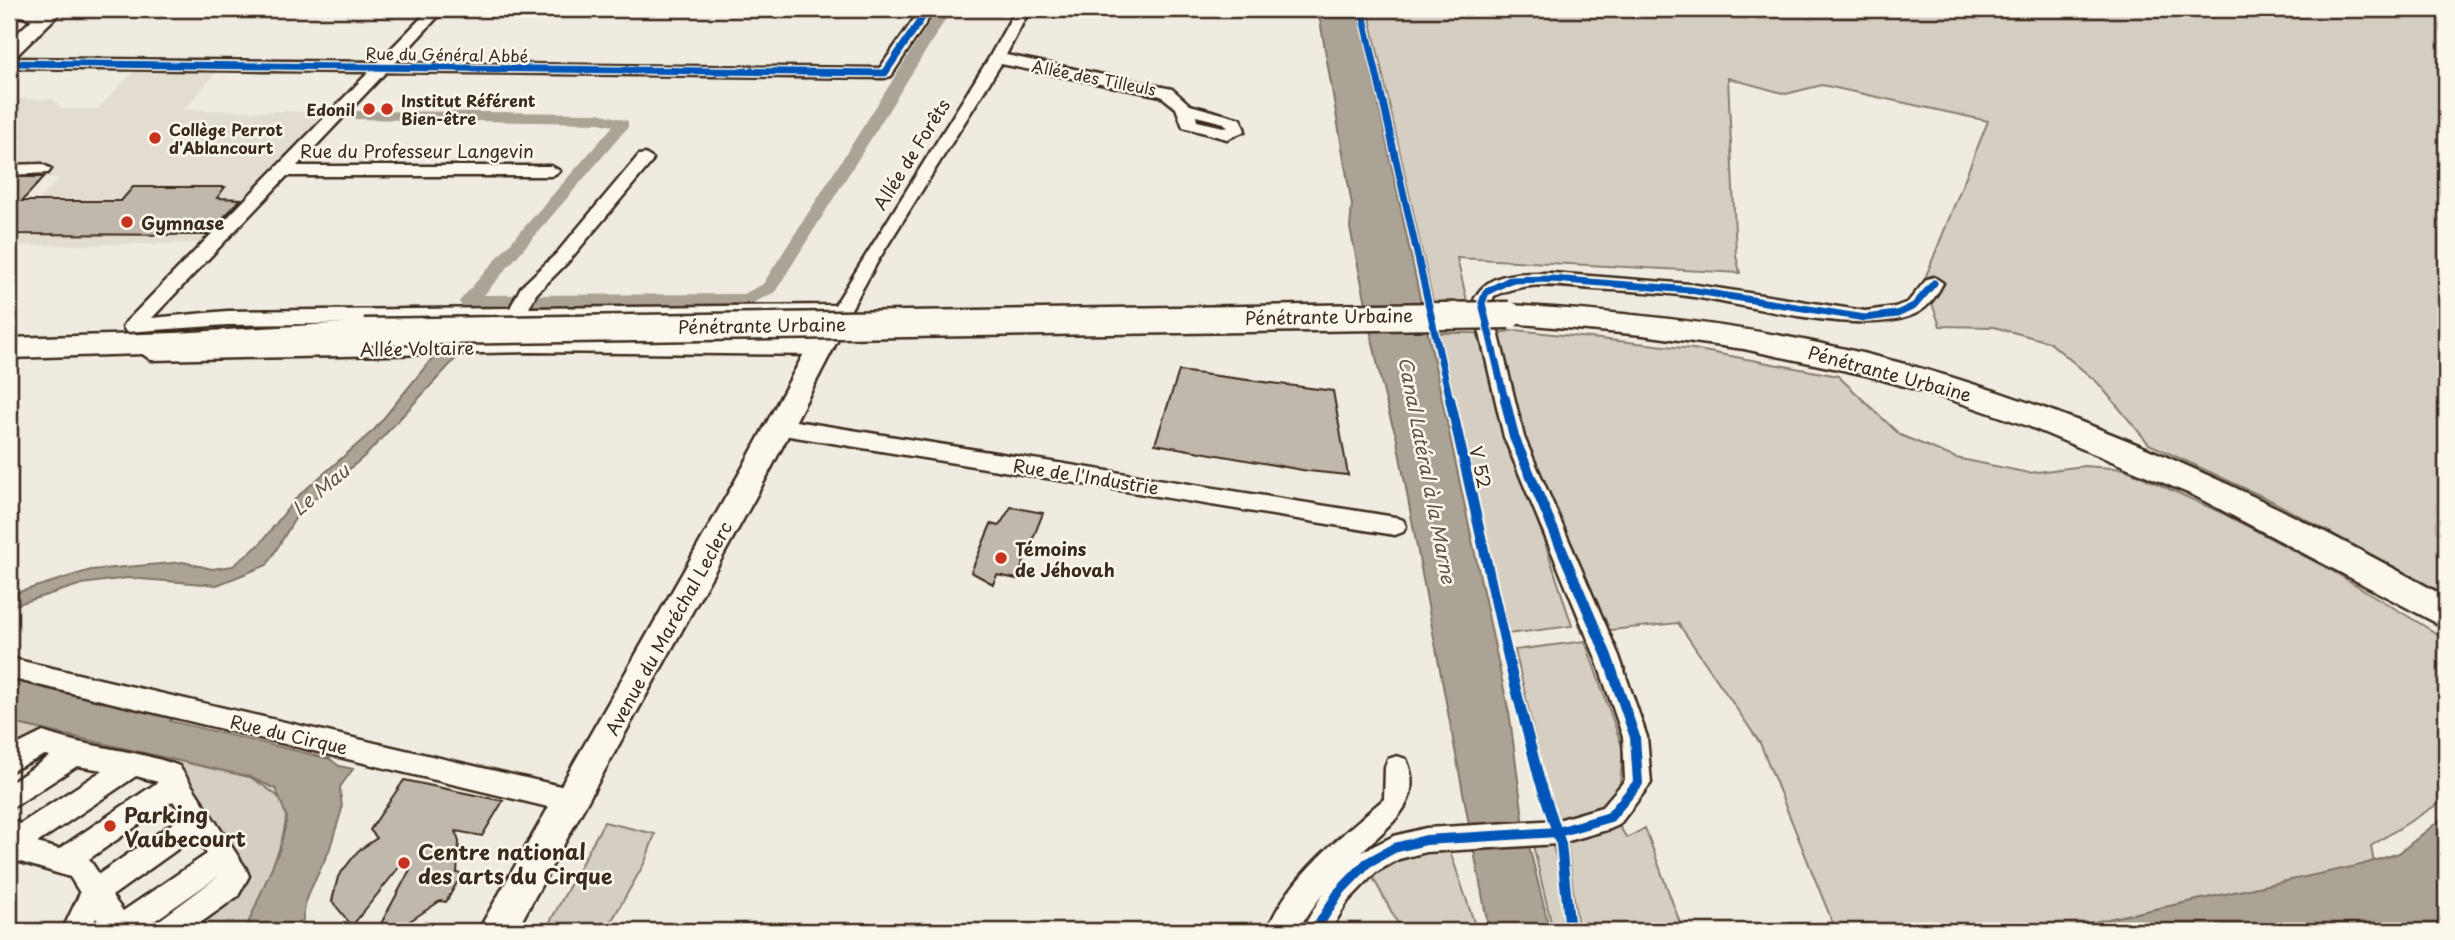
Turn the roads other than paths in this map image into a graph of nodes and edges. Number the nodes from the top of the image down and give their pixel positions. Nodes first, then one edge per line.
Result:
1 (10, 9) edge
2 (438, 9) edge
3 (928, 9) edge
4 (1023, 9) edge
5 (49, 13) edge
6 (9, 52) edge
7 (997, 58) junction
8 (9, 63) edge
9 (382, 67) junction
10 (1186, 109) dead end
11 (645, 159) dead end
12 (42, 169) dead end
13 (9, 170) edge
14 (551, 170) dead end
15 (283, 171) junction
16 (1934, 283) dead end
17 (522, 303) junction
18 (837, 316) junction
19 (133, 327) junction
20 (363, 332) junction
21 (12, 341) edge
22 (819, 348) junction
23 (777, 426) junction
24 (1395, 526) dead end
25 (2446, 614) edge
26 (9, 668) edge
27 (74, 754) junction
28 (9, 761) edge
29 (133, 764) junction
30 (1396, 766) dead end
31 (178, 783) junction
32 (9, 797) edge
33 (569, 800) junction
34 (201, 818) junction
35 (13, 836) edge
36 (225, 856) junction
37 (62, 862) junction
38 (95, 892) junction
39 (75, 931) edge
40 (119, 931) edge
41 (167, 931) edge
42 (496, 931) edge
43 (1280, 931) edge
44 (1315, 931) edge

1 - 5 street
2 - 9 street
3 - 9 street, Rue du Général Abbé
4 - 7 street, Allée de Forêts
5 - 6 main road
7 - 10 street, Allée des Tilleuls
7 - 18 street, Allée de Forêts
8 - 9 street, Rue du Général Abbé
9 - 15 street
11 - 17 street
12 - 13 street
14 - 15 street, Rue du Professeur Langevin
15 - 19 street
16 - 44 street
17 - 18 street, Allée Voltaire
17 - 19 street, Allée Voltaire
18 - 22 main road, Avenue du Maréchal Leclerc
19 - 20 main road, Allée Voltaire
19 - 21 main road, Allée Voltaire
20 - 21 main road, Allée Voltaire
20 - 25 main road, Pénétrante Urbaine, bridge
21 - 22 street, Allée Voltaire
22 - 23 main road, Avenue du Maréchal Leclerc
23 - 24 street, Rue de l'Industrie
23 - 33 main road, Avenue du Maréchal Leclerc
26 - 33 street, Rue du Cirque
27 - 28 street
27 - 29 street
27 - 32 street
29 - 31 street
29 - 35 street
30 - 43 street
31 - 34 street
31 - 37 street
33 - 42 main road, Avenue du Maréchal Leclerc
34 - 36 street
34 - 38 street
35 - 37 street
36 - 40 street
36 - 41 street
37 - 38 street
38 - 39 street
38 - 40 street

